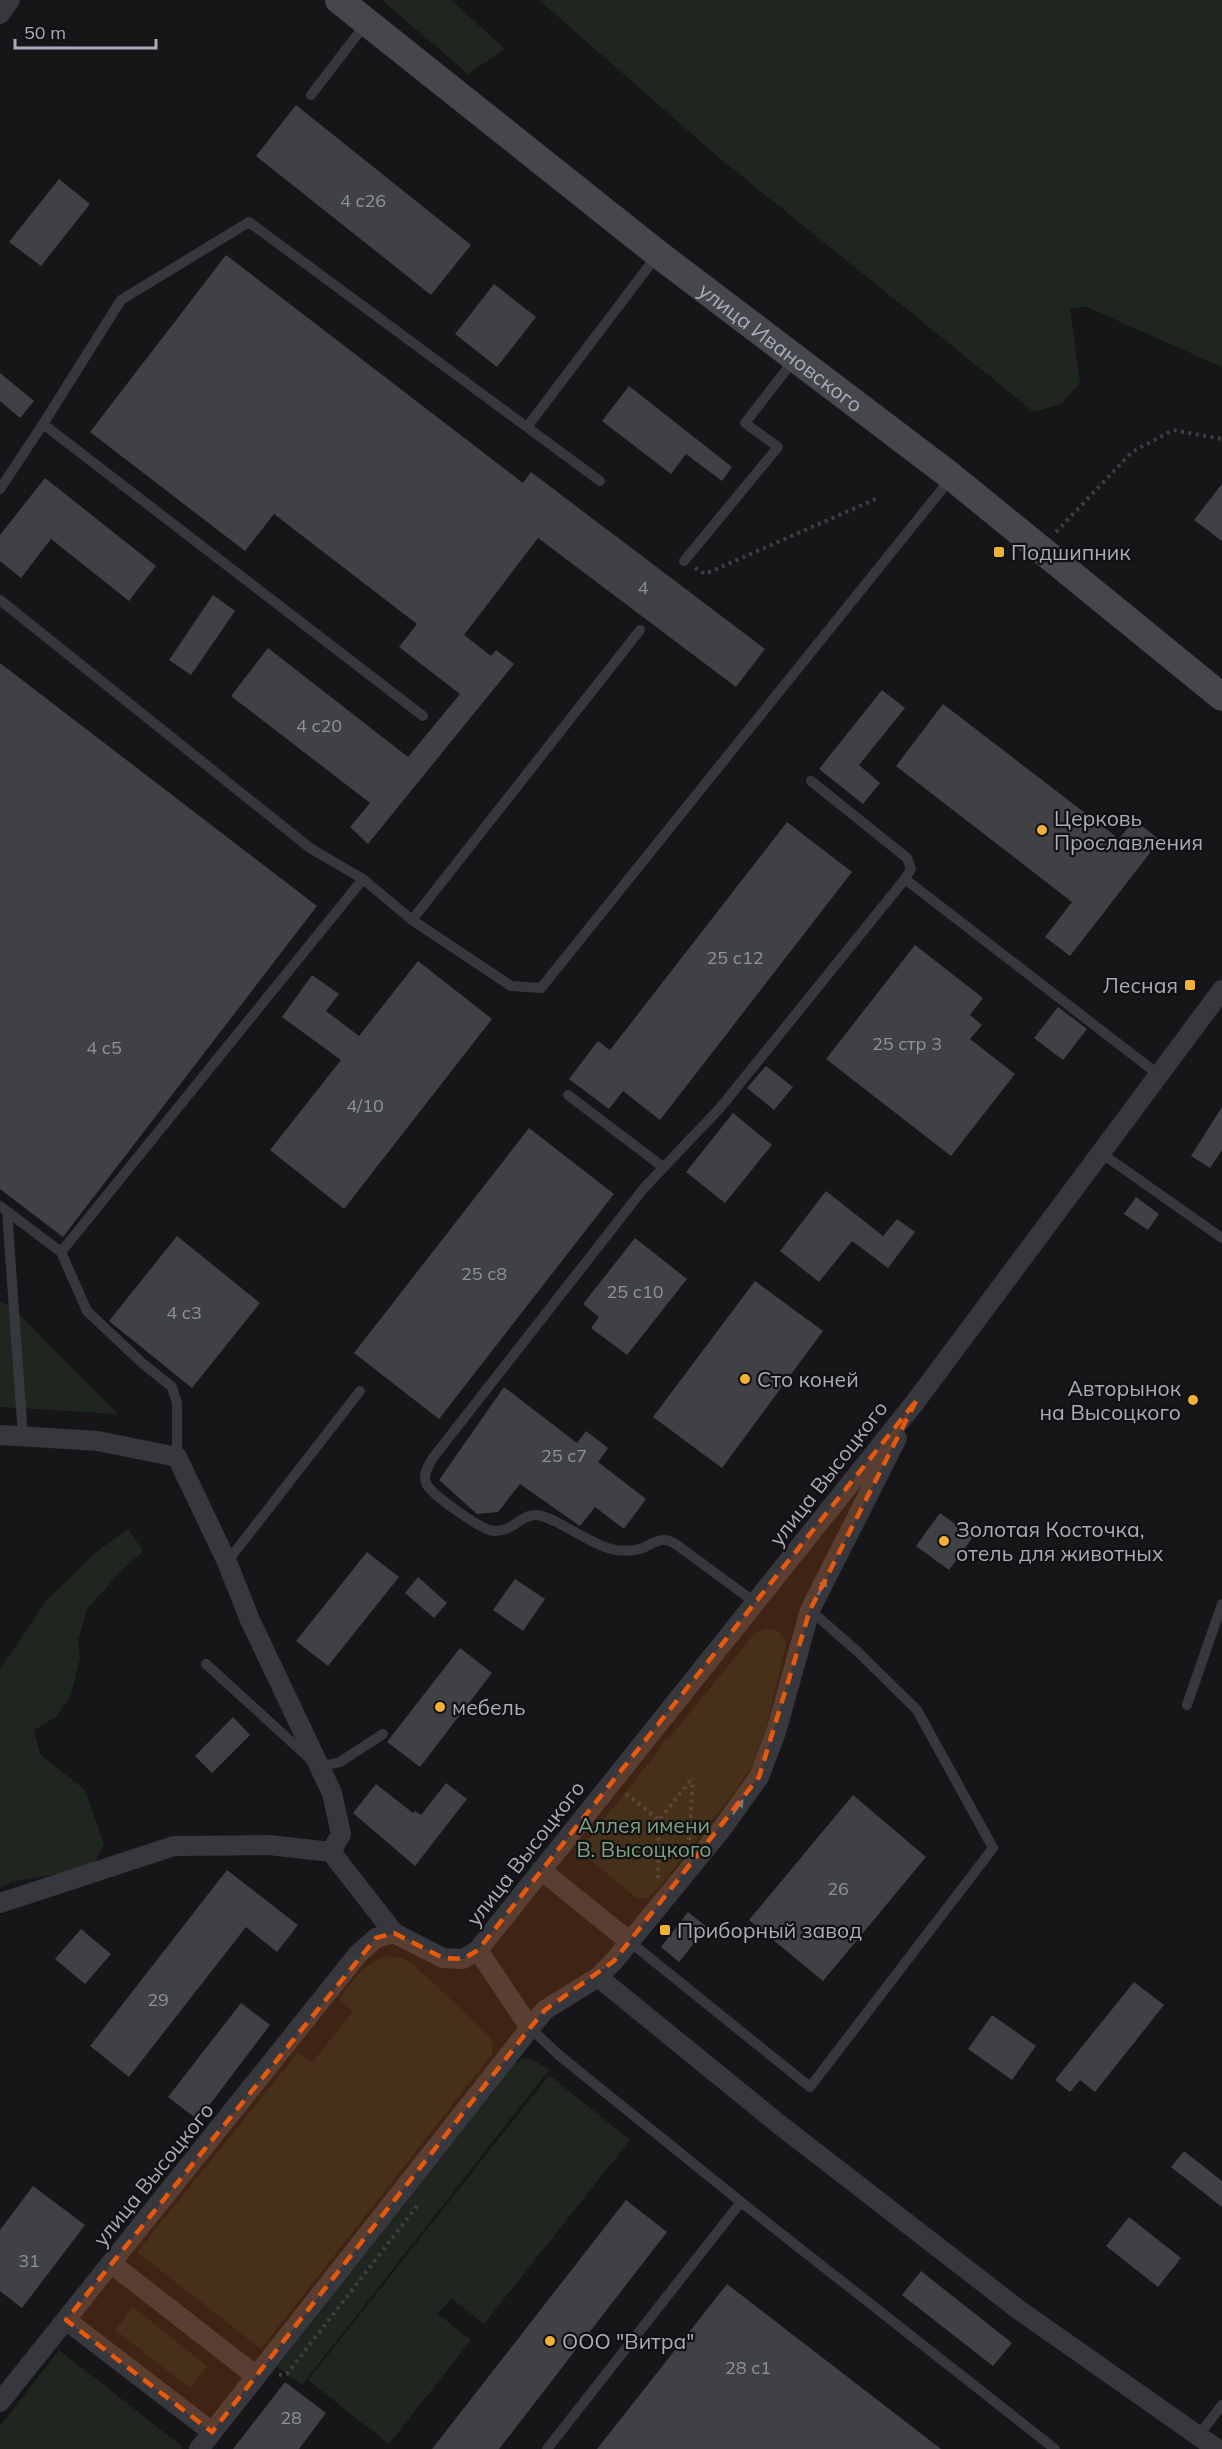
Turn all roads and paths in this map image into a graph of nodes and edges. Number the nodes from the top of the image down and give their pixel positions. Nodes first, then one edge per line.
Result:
1 (10, 0) edge
2 (339, 0) edge
3 (0, 14) edge
4 (368, 22) junction
5 (311, 95) dead end
6 (658, 254) junction
7 (796, 358) junction
8 (43, 424) junction
9 (527, 427) junction
10 (1222, 439) edge
11 (952, 477) junction
12 (600, 481) dead end
13 (0, 489) edge
14 (878, 498) dead end
15 (1043, 550) junction
16 (684, 561) joint
17 (0, 600) edge
18 (639, 630) dead end
19 (1222, 697) edge
20 (423, 716) dead end
21 (811, 781) dead end
22 (363, 879) junction
23 (905, 879) junction
24 (412, 920) junction
25 (1222, 990) edge
26 (1159, 1075) junction
27 (568, 1095) dead end
28 (1101, 1153) junction
29 (663, 1167) junction
30 (4, 1208) edge
31 (1222, 1238) edge
32 (61, 1252) junction
33 (360, 1391) dead end
34 (916, 1401) junction
35 (0, 1435) edge
36 (23, 1436) junction
37 (177, 1457) junction
38 (227, 1562) junction
39 (756, 1603) junction
40 (1222, 1604) edge
41 (810, 1610) junction
42 (206, 1664) dead end
43 (1187, 1705) dead end
44 (383, 1734) dead end
45 (319, 1767) junction
46 (611, 1782) junction
47 (659, 1820) junction
48 (331, 1852) junction
49 (541, 1870) junction
50 (688, 1871) junction
51 (0, 1903) edge
52 (656, 1910) junction
53 (394, 1933) junction
54 (630, 1942) junction
55 (478, 1950) junction
56 (598, 1977) junction
57 (530, 2028) junction
58 (741, 2202) junction
59 (112, 2264) junction
60 (66, 2320) junction
61 (256, 2376) junction
62 (0, 2402) edge
63 (1222, 2405) edge
64 (212, 2432) junction
65 (1199, 2435) junction
66 (199, 2449) edge
67 (547, 2449) edge
68 (1055, 2449) edge
69 (1217, 2449) edge

1 - 3 street
2 - 4 main road, улица Ивановского
4 - 5 lane
4 - 6 main road, улица Ивановского
6 - 7 main road, улица Ивановского
6 - 9 lane
7 - 11 main road, улица Ивановского
7 - 16 lane
8 - 9 lane
8 - 13 lane
8 - 20 lane
9 - 12 lane
10 - 15 path
11 - 15 main road, улица Ивановского
11 - 24 lane
14 - 16 path
15 - 19 main road, улица Ивановского
17 - 22 lane
18 - 24 lane
21 - 23 lane
22 - 24 lane
22 - 32 lane
23 - 26 lane
23 - 29 lane
25 - 26 street, улица Высоцкого
26 - 28 street, улица Высоцкого
27 - 29 lane
28 - 31 lane
28 - 34 street, улица Высоцкого
29 - 39 lane
30 - 32 lane
30 - 36 lane
32 - 37 lane
33 - 38 lane
34 - 39 street, улица Высоцкого
41 -> 34 street, улица Высоцкого
35 - 36 street
36 - 37 street
37 - 38 street
38 - 45 street
39 - 46 street, улица Высоцкого
40 - 43 lane
50 -> 41 street, улица Высоцкого
41 - 54 lane
42 - 45 lane
44 - 45 lane
45 - 48 street
46 - 47 path
46 - 49 street, улица Высоцкого
47 - 50 path
47 - 52 path
48 - 51 street
48 - 53 street
49 - 54 street
49 - 55 street, улица Высоцкого
50 - 52 street, улица Высоцкого
52 - 54 street, улица Высоцкого
53 - 55 street, улица Высоцкого
53 - 59 street, улица Высоцкого
54 - 56 street, улица Высоцкого
55 - 57 street
56 - 57 street, улица Высоцкого
56 - 65 street
57 - 58 lane
57 - 61 street
58 - 67 lane
58 - 68 lane
59 - 60 street, улица Высоцкого
59 - 61 street
60 - 62 street, улица Высоцкого
60 - 64 street
61 - 64 street
63 - 65 lane
64 - 66 street
65 - 69 street

